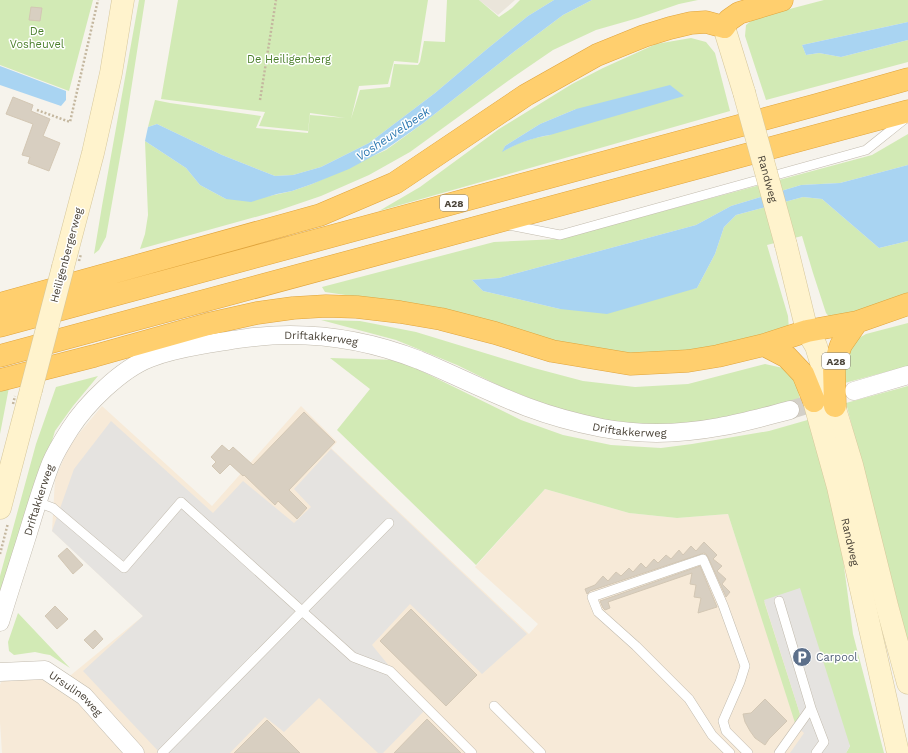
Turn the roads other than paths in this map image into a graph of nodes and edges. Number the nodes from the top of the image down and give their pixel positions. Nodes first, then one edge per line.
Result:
1 (123, 0) edge
2 (782, 0) edge
3 (724, 27) junction
4 (908, 79) edge
5 (908, 111) edge
6 (908, 117) edge
7 (496, 222) junction
8 (0, 304) edge
9 (908, 304) edge
10 (857, 322) junction
11 (0, 326) edge
12 (807, 331) junction
13 (764, 345) junction
14 (0, 356) edge
15 (908, 375) edge
16 (0, 380) edge
17 (854, 390) dead end
18 (814, 401) junction
19 (835, 406) junction
20 (790, 410) tunnel mouth
21 (37, 502) junction
22 (0, 508) edge
23 (389, 523) dead end
24 (779, 601) dead end
25 (302, 611) junction
26 (0, 622) edge
27 (0, 672) edge
28 (908, 683) edge
29 (494, 706) dead end
30 (810, 708) junction
31 (135, 753) edge
32 (162, 753) edge
33 (472, 753) edge
34 (542, 753) edge
35 (730, 753) edge
36 (748, 753) edge
37 (779, 753) edge
38 (816, 753) edge
39 (898, 753) edge

1 - 22 main road, Heiligenbergerweg, bridge
2 - 3 highway
3 - 8 highway
3 - 12 main road, Randweg, bridge
4 - 11 highway, A28
5 - 7 highway
6 - 7 lane
7 - 14 highway
9 - 10 highway
10 - 12 highway
10 - 19 highway, A28
12 - 13 highway
12 - 18 main road, Randweg
12 - 19 main road, Randweg
13 - 16 highway
13 - 18 highway
15 - 17 street
18 - 39 main road, Randweg
19 - 28 main road, Randweg
20 - 21 street, Driftakkerweg
21 - 25 lane
21 - 26 street, Driftakkerweg
23 - 25 lane
24 - 30 lane
25 - 32 lane
25 - 33 lane
27 - 31 street, Ursulineweg
29 - 34 lane
30 - 37 lane
30 - 38 lane
35 - 36 lane

